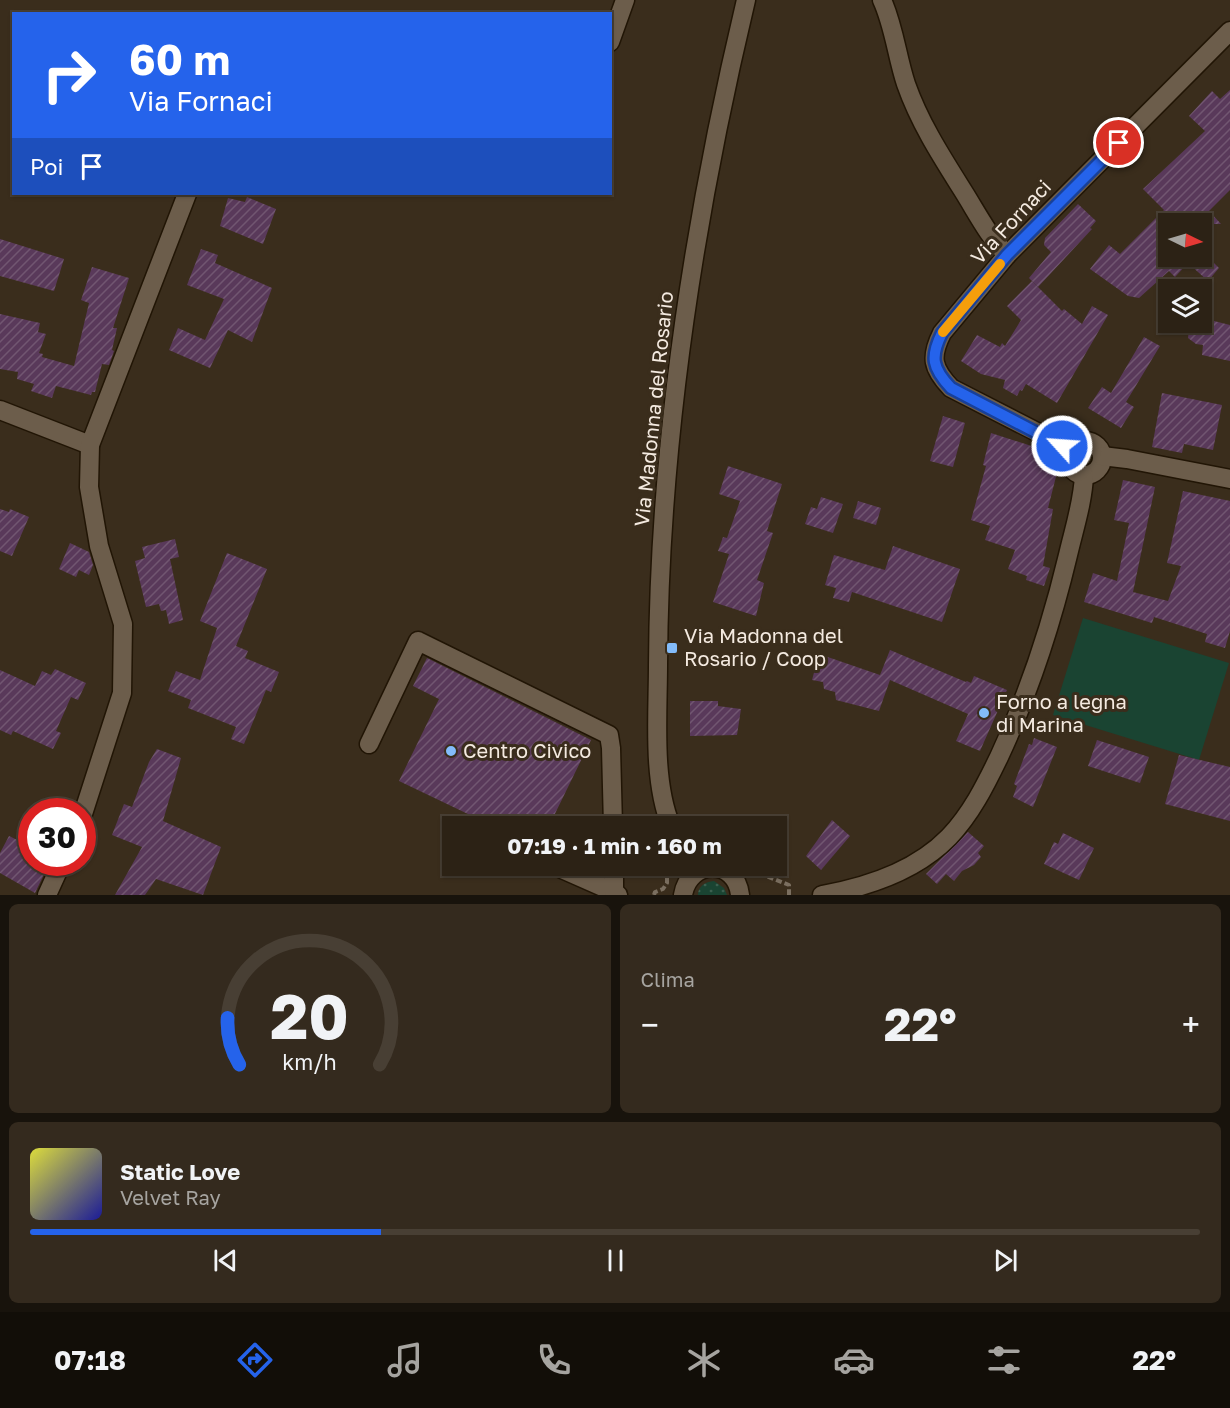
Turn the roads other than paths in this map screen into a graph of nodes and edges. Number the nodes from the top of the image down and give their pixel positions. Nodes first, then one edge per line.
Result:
1 (625, 0) edge
2 (746, 0) edge
3 (882, 0) edge
4 (1230, 31) edge
5 (612, 36) edge
6 (187, 195) edge
7 (1007, 255) junction
8 (0, 410) edge
9 (90, 445) junction
10 (1070, 449) junction
11 (1102, 456) junction
12 (1084, 475) junction
13 (1230, 479) edge
14 (369, 744) dead end
15 (88, 798) edge
16 (613, 816) edge
17 (667, 816) edge
18 (56, 876) edge
19 (567, 876) edge
20 (615, 876) edge
21 (691, 876) edge
22 (731, 876) edge
23 (580, 887) edge
24 (616, 894) edge
25 (47, 895) edge
26 (683, 895) edge
27 (740, 895) edge
28 (822, 895) edge

1 - 5 street
2 - 17 street, Via Madonna del Rosario
3 - 7 street
4 - 7 street, Via Fornaci
6 - 9 street
7 - 10 street, Via Fornaci
8 - 9 street
9 - 15 street
10 - 11 street
10 - 12 street
11 - 12 street
11 - 13 street
12 - 28 street
14 - 16 street
18 - 25 street
19 - 23 street
20 - 24 street
21 - 26 street
22 - 27 street
23 - 24 street

